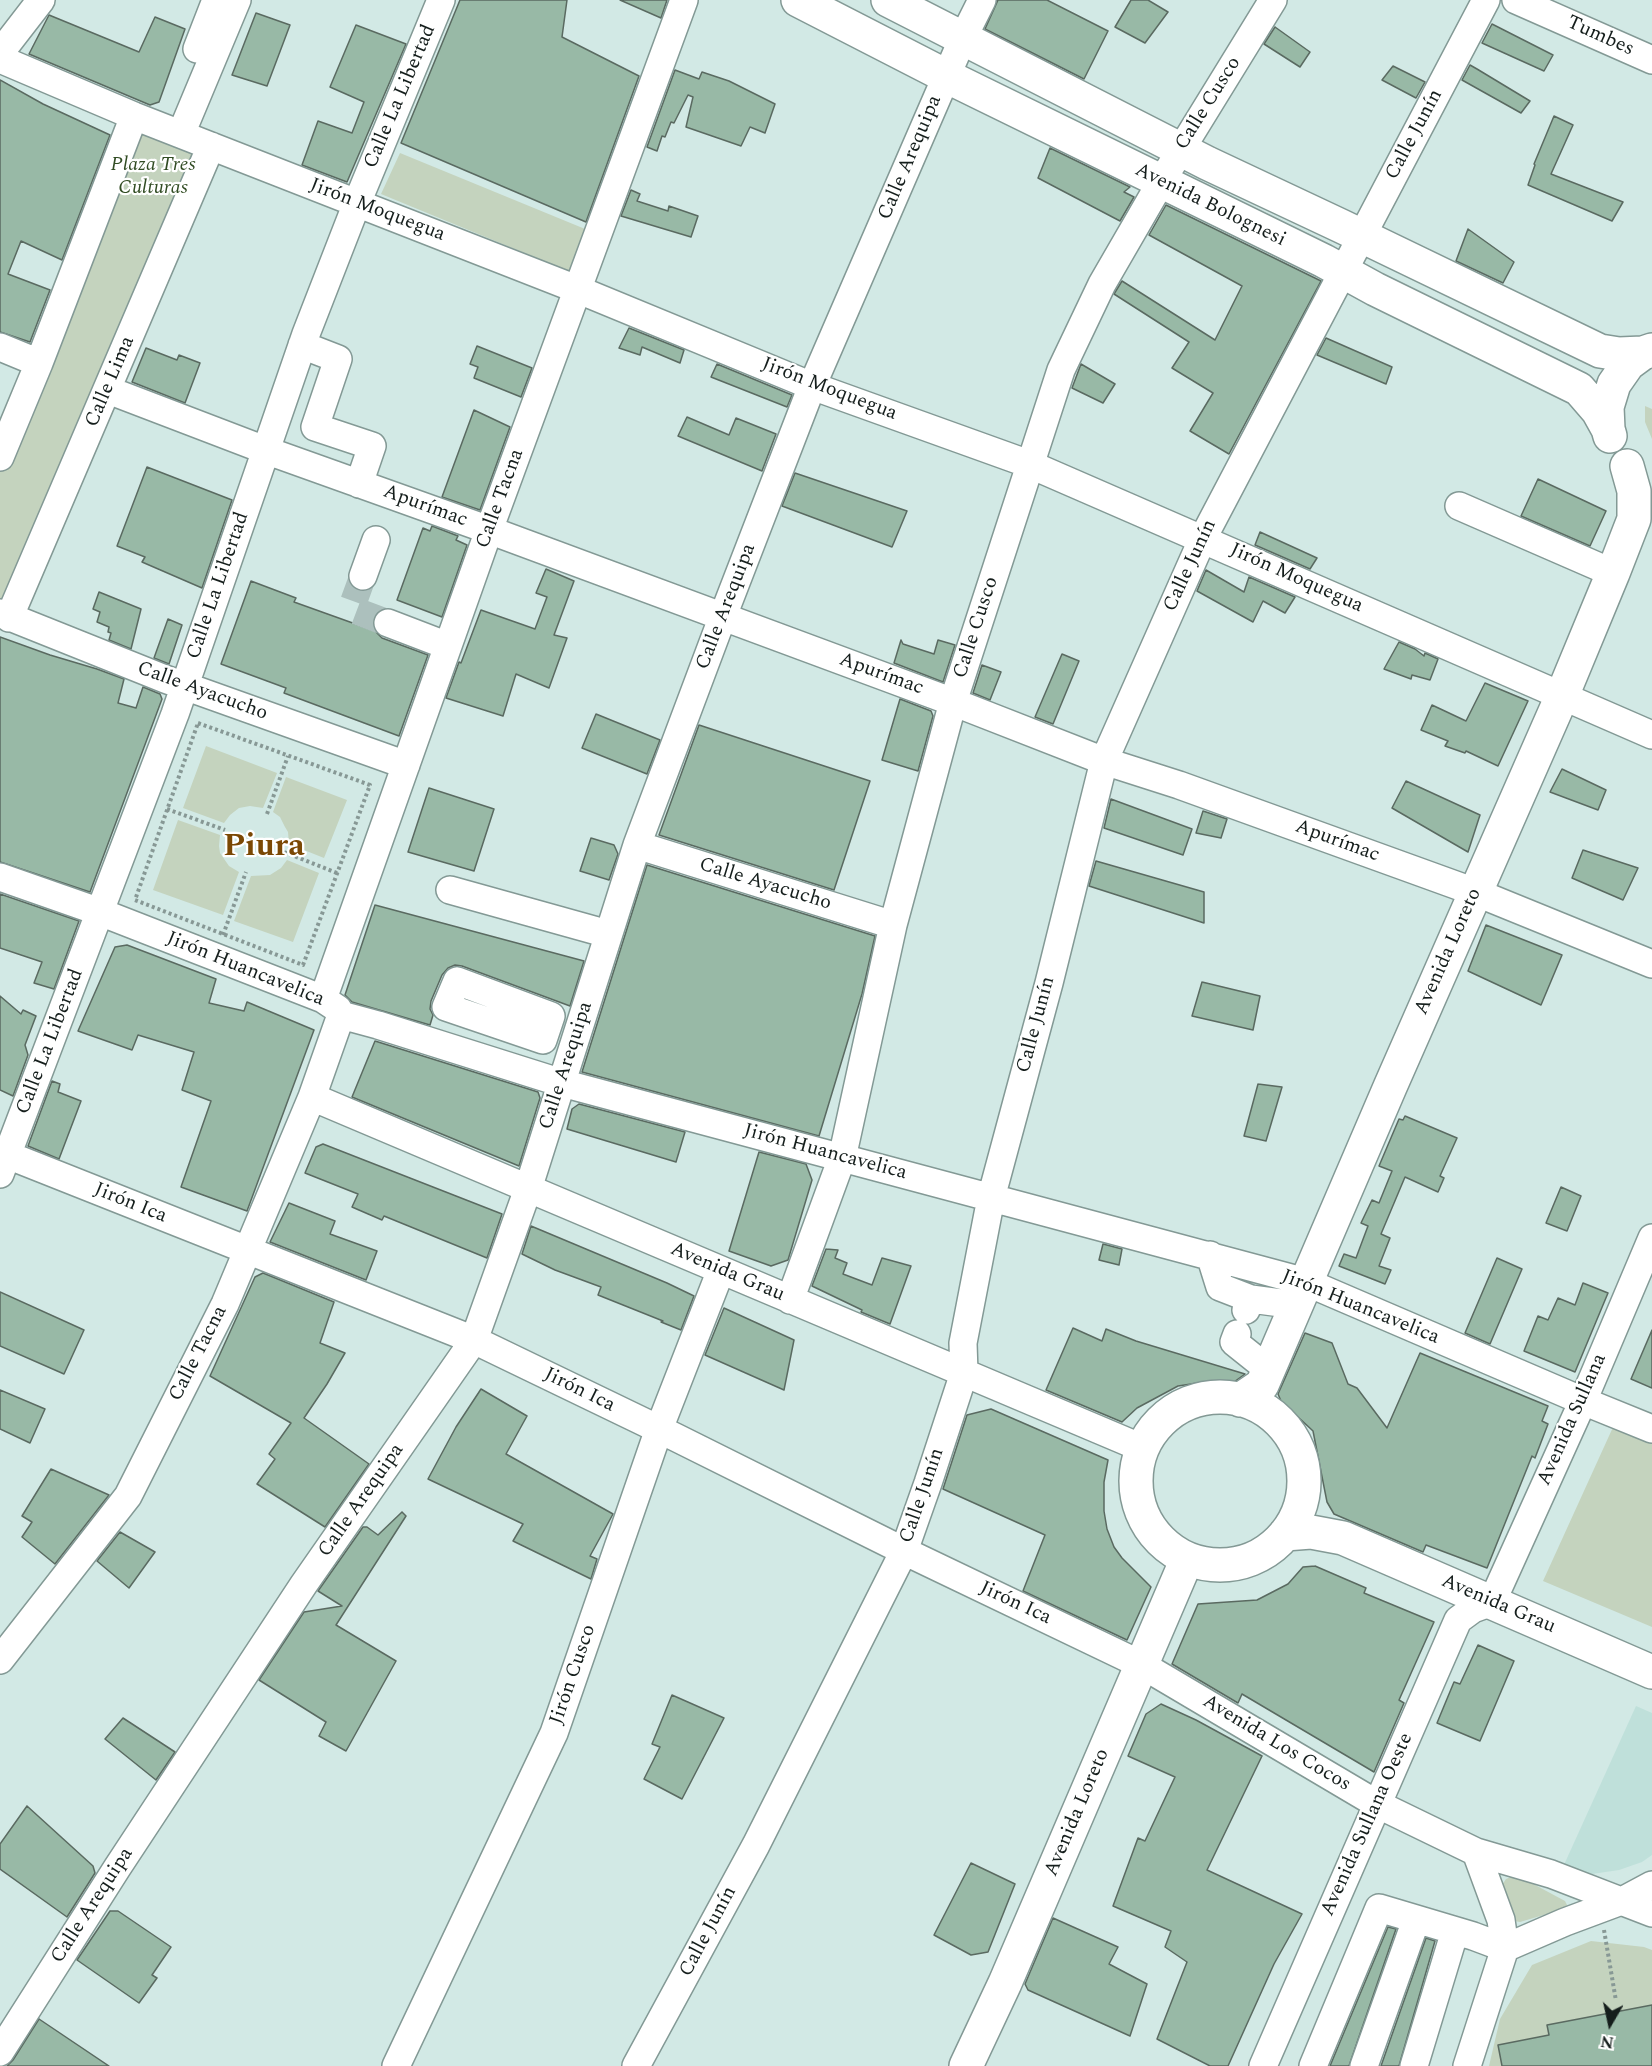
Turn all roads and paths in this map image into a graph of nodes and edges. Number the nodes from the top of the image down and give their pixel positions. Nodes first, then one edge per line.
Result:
1 (40, 0) edge
2 (216, 0) edge
3 (237, 0) edge
4 (441, 0) edge
5 (684, 0) edge
6 (798, 0) edge
7 (888, 0) edge
8 (982, 0) edge
9 (1273, 0) edge
10 (1486, 0) edge
11 (1515, 0) edge
12 (963, 38) junction
13 (0, 54) edge
14 (0, 59) edge
15 (1652, 60) edge
16 (946, 76) junction
17 (134, 116) junction
18 (173, 131) junction
19 (211, 146) junction
20 (1180, 149) junction
21 (1161, 182) junction
22 (357, 203) junction
23 (1361, 236) junction
24 (1342, 271) junction
25 (579, 290) junction
26 (302, 345) junction
27 (0, 347) edge
28 (1647, 351) edge
29 (39, 363) junction
30 (812, 386) junction
31 (108, 390) junction
32 (1608, 429) junction
33 (265, 450) junction
34 (0, 458) edge
35 (1029, 464) junction
36 (1639, 474) edge
37 (359, 484) junction
38 (1460, 506) dead end
39 (1643, 510) edge
40 (489, 530) junction
41 (1203, 538) junction
42 (376, 540) dead end
43 (1613, 573) junction
44 (363, 576) tunnel mouth
45 (5, 615) edge
46 (723, 616) junction
47 (388, 623) tunnel mouth
48 (448, 646) junction
49 (184, 686) junction
50 (1562, 696) junction
51 (953, 702) junction
52 (1652, 735) edge
53 (288, 756) junction
54 (1104, 761) junction
55 (406, 765) junction
56 (167, 809) junction
57 (267, 814) dead end
58 (225, 831) dead end
59 (637, 845) junction
60 (284, 852) dead end
61 (246, 872) dead end
62 (337, 873) junction
63 (0, 877) edge
64 (450, 890) dead end
65 (1475, 892) junction
66 (135, 900) dead end
67 (100, 912) junction
68 (893, 925) junction
69 (608, 934) junction
70 (223, 935) dead end
71 (1652, 964) edge
72 (303, 965) dead end
73 (332, 1007) junction
74 (551, 1016) dead end
75 (579, 1028) junction
76 (562, 1083) junction
77 (312, 1097) junction
78 (842, 1158) junction
79 (3, 1160) edge
80 (528, 1189) junction
81 (991, 1198) junction
82 (1652, 1238) edge
83 (247, 1250) junction
84 (1210, 1255) junction
85 (721, 1270) junction
86 (1301, 1294) junction
87 (790, 1300) junction
88 (1245, 1314) junction
89 (474, 1340) junction
90 (964, 1373) junction
91 (1260, 1392) junction
92 (1583, 1401) junction
93 (659, 1429) junction
94 (1652, 1429) edge
95 (1142, 1448) junction
96 (1302, 1498) junction
97 (1286, 1534) junction
98 (1343, 1538) junction
99 (904, 1551) junction
100 (1187, 1559) junction
101 (1492, 1602) junction
102 (0, 1660) edge
103 (1142, 1665) junction
104 (1652, 1672) edge
105 (1377, 1804) junction
106 (1476, 1852) junction
107 (1652, 1885) edge
108 (1612, 1904) junction
109 (1652, 1913) edge
110 (1416, 1920) junction
111 (1455, 1931) junction
112 (1504, 1948) junction
113 (1616, 2001) dead end
114 (0, 2052) edge
115 (396, 2066) edge
116 (636, 2066) edge
117 (966, 2066) edge
118 (1263, 2066) edge
119 (1313, 2066) edge
120 (1364, 2066) edge
121 (1414, 2066) edge
122 (1467, 2066) edge

1 - 13 street
2 - 18 street
3 - 18 street
4 - 22 street, Calle La Libertad
5 - 25 street, Calle Tacna
6 - 16 main road, Avenida Bolognesi
7 - 12 main road, Avenida Bolognesi
8 - 12 street, Calle Arequipa
9 - 20 street, Calle Cusco
10 - 23 street, Calle Junín
11 - 15 street, Tumbes
12 - 16 street, Calle Arequipa
12 - 20 main road, Avenida Bolognesi
14 - 17 street, Jirón Moquegua
16 - 21 main road, Avenida Bolognesi
16 - 30 street, Calle Arequipa
17 - 18 street, Jirón Moquegua
17 - 29 street
18 - 19 street, Jirón Moquegua
19 - 22 street, Jirón Moquegua
19 - 31 street, Calle Lima
20 - 21 street, Calle Cusco
20 - 23 main road, Avenida Bolognesi
21 - 24 main road, Avenida Bolognesi
21 - 35 street, Calle Cusco
22 - 25 street, Jirón Moquegua
22 - 26 street, Calle La Libertad
23 - 24 street, Calle Junín
23 - 28 main road, Avenida Bolognesi
24 - 32 main road, Avenida Bolognesi
24 - 41 street, Calle Junín
25 - 30 street, Jirón Moquegua
25 - 40 street, Calle Tacna
26 - 33 street, Calle La Libertad
26 - 37 street
27 - 29 street
28 - 32 main road
29 - 34 street
30 - 35 street, Jirón Moquegua
30 - 46 street, Calle Arequipa
31 - 33 street, Apurímac
31 - 45 street, Calle Lima
32 - 36 main road, Avenida Bolognesi
33 - 37 street, Apurímac
33 - 49 street, Calle La Libertad
35 - 41 street, Jirón Moquegua
35 - 51 street, Calle Cusco
36 - 39 main road, Avenida Loreto
37 - 40 street, Apurímac
38 - 43 street
39 - 43 main road, Avenida Loreto
40 - 46 street, Apurímac
40 - 48 street, Calle Tacna
41 - 50 street, Jirón Moquegua
41 - 54 street, Calle Junín
42 - 44 street
43 - 50 main road, Avenida Loreto
45 - 49 street, Calle Ayacucho
46 - 51 street, Apurímac
46 - 59 street, Calle Arequipa
47 - 48 street
48 - 55 street, Calle Tacna
49 - 55 street, Calle Ayacucho
49 - 67 street, Calle La Libertad
50 - 52 street, Jirón Moquegua
50 - 65 main road, Avenida Loreto
51 - 54 street, Apurímac
51 - 68 street, Calle Cusco
53 - 56 path
53 - 57 path
53 - 62 path
54 - 65 street, Apurímac
54 - 81 street, Calle Junín
55 - 73 street, Calle Tacna
56 - 58 path
56 - 66 path
59 - 68 street, Calle Ayacucho
59 - 69 street, Calle Arequipa
60 - 62 path
61 - 70 path
62 - 72 path
63 - 67 street, Jirón Huancavelica
64 - 69 street
65 - 71 street, Apurímac
65 - 86 main road, Avenida Loreto
67 - 73 street, Jirón Huancavelica
67 - 79 street, Calle La Libertad
68 - 78 street, Calle Cusco
69 - 75 street, Calle Arequipa
73 - 76 street, Jirón Huancavelica
73 - 77 street, Calle Tacna
74 - 75 street
75 - 76 street, Calle Arequipa
76 - 78 street, Jirón Huancavelica
76 - 80 street, Calle Arequipa
77 - 80 street, Avenida Grau
77 - 83 street, Calle Tacna
78 - 81 street, Jirón Huancavelica
78 - 87 street, Calle Cusco
79 - 83 street, Jirón Ica
80 - 85 street, Avenida Grau
80 - 89 street, Calle Arequipa
81 - 84 street, Jirón Huancavelica
81 - 90 street, Calle Junín
82 - 92 street, Avenida Sullana
83 - 89 street, Jirón Ica
83 - 102 street, Calle Tacna
84 - 86 street, Jirón Huancavelica
84 - 88 street
85 - 87 street, Avenida Grau
85 - 93 street, Jirón Cusco
86 - 88 street
86 - 91 main road, Avenida Loreto
86 - 92 street, Jirón Huancavelica
87 - 90 street, Avenida Grau
88 - 91 street
89 - 93 street, Jirón Ica
89 - 114 street, Calle Arequipa
90 - 95 street, Avenida Grau
90 - 99 street, Calle Junín
91 - 95 main road
91 - 96 main road
92 - 94 street, Jirón Huancavelica
92 - 101 street, Avenida Sullana
93 - 99 street, Jirón Ica
93 - 115 street, Jirón Cusco
95 - 100 main road
96 - 97 main road
96 - 98 main road, Avenida Grau
97 - 98 main road, Avenida Grau
97 - 100 main road
98 - 101 main road, Avenida Grau
99 - 103 street, Jirón Ica
99 - 116 street, Calle Junín
100 - 103 main road, Avenida Loreto
101 - 104 main road, Avenida Grau
101 - 105 street, Avenida Sullana Oeste
103 - 105 street, Avenida Los Cocos
103 - 117 main road, Avenida Loreto
105 - 106 street, Avenida Los Cocos
105 - 118 street, Avenida Sullana Oeste
106 - 108 street, Avenida Los Cocos
106 - 112 street
107 - 108 street
108 - 109 street, Avenida Los Cocos
108 - 112 street
108 - 113 path
110 - 111 street
110 - 119 street
110 - 120 street
111 - 112 street
111 - 121 street
112 - 122 street

